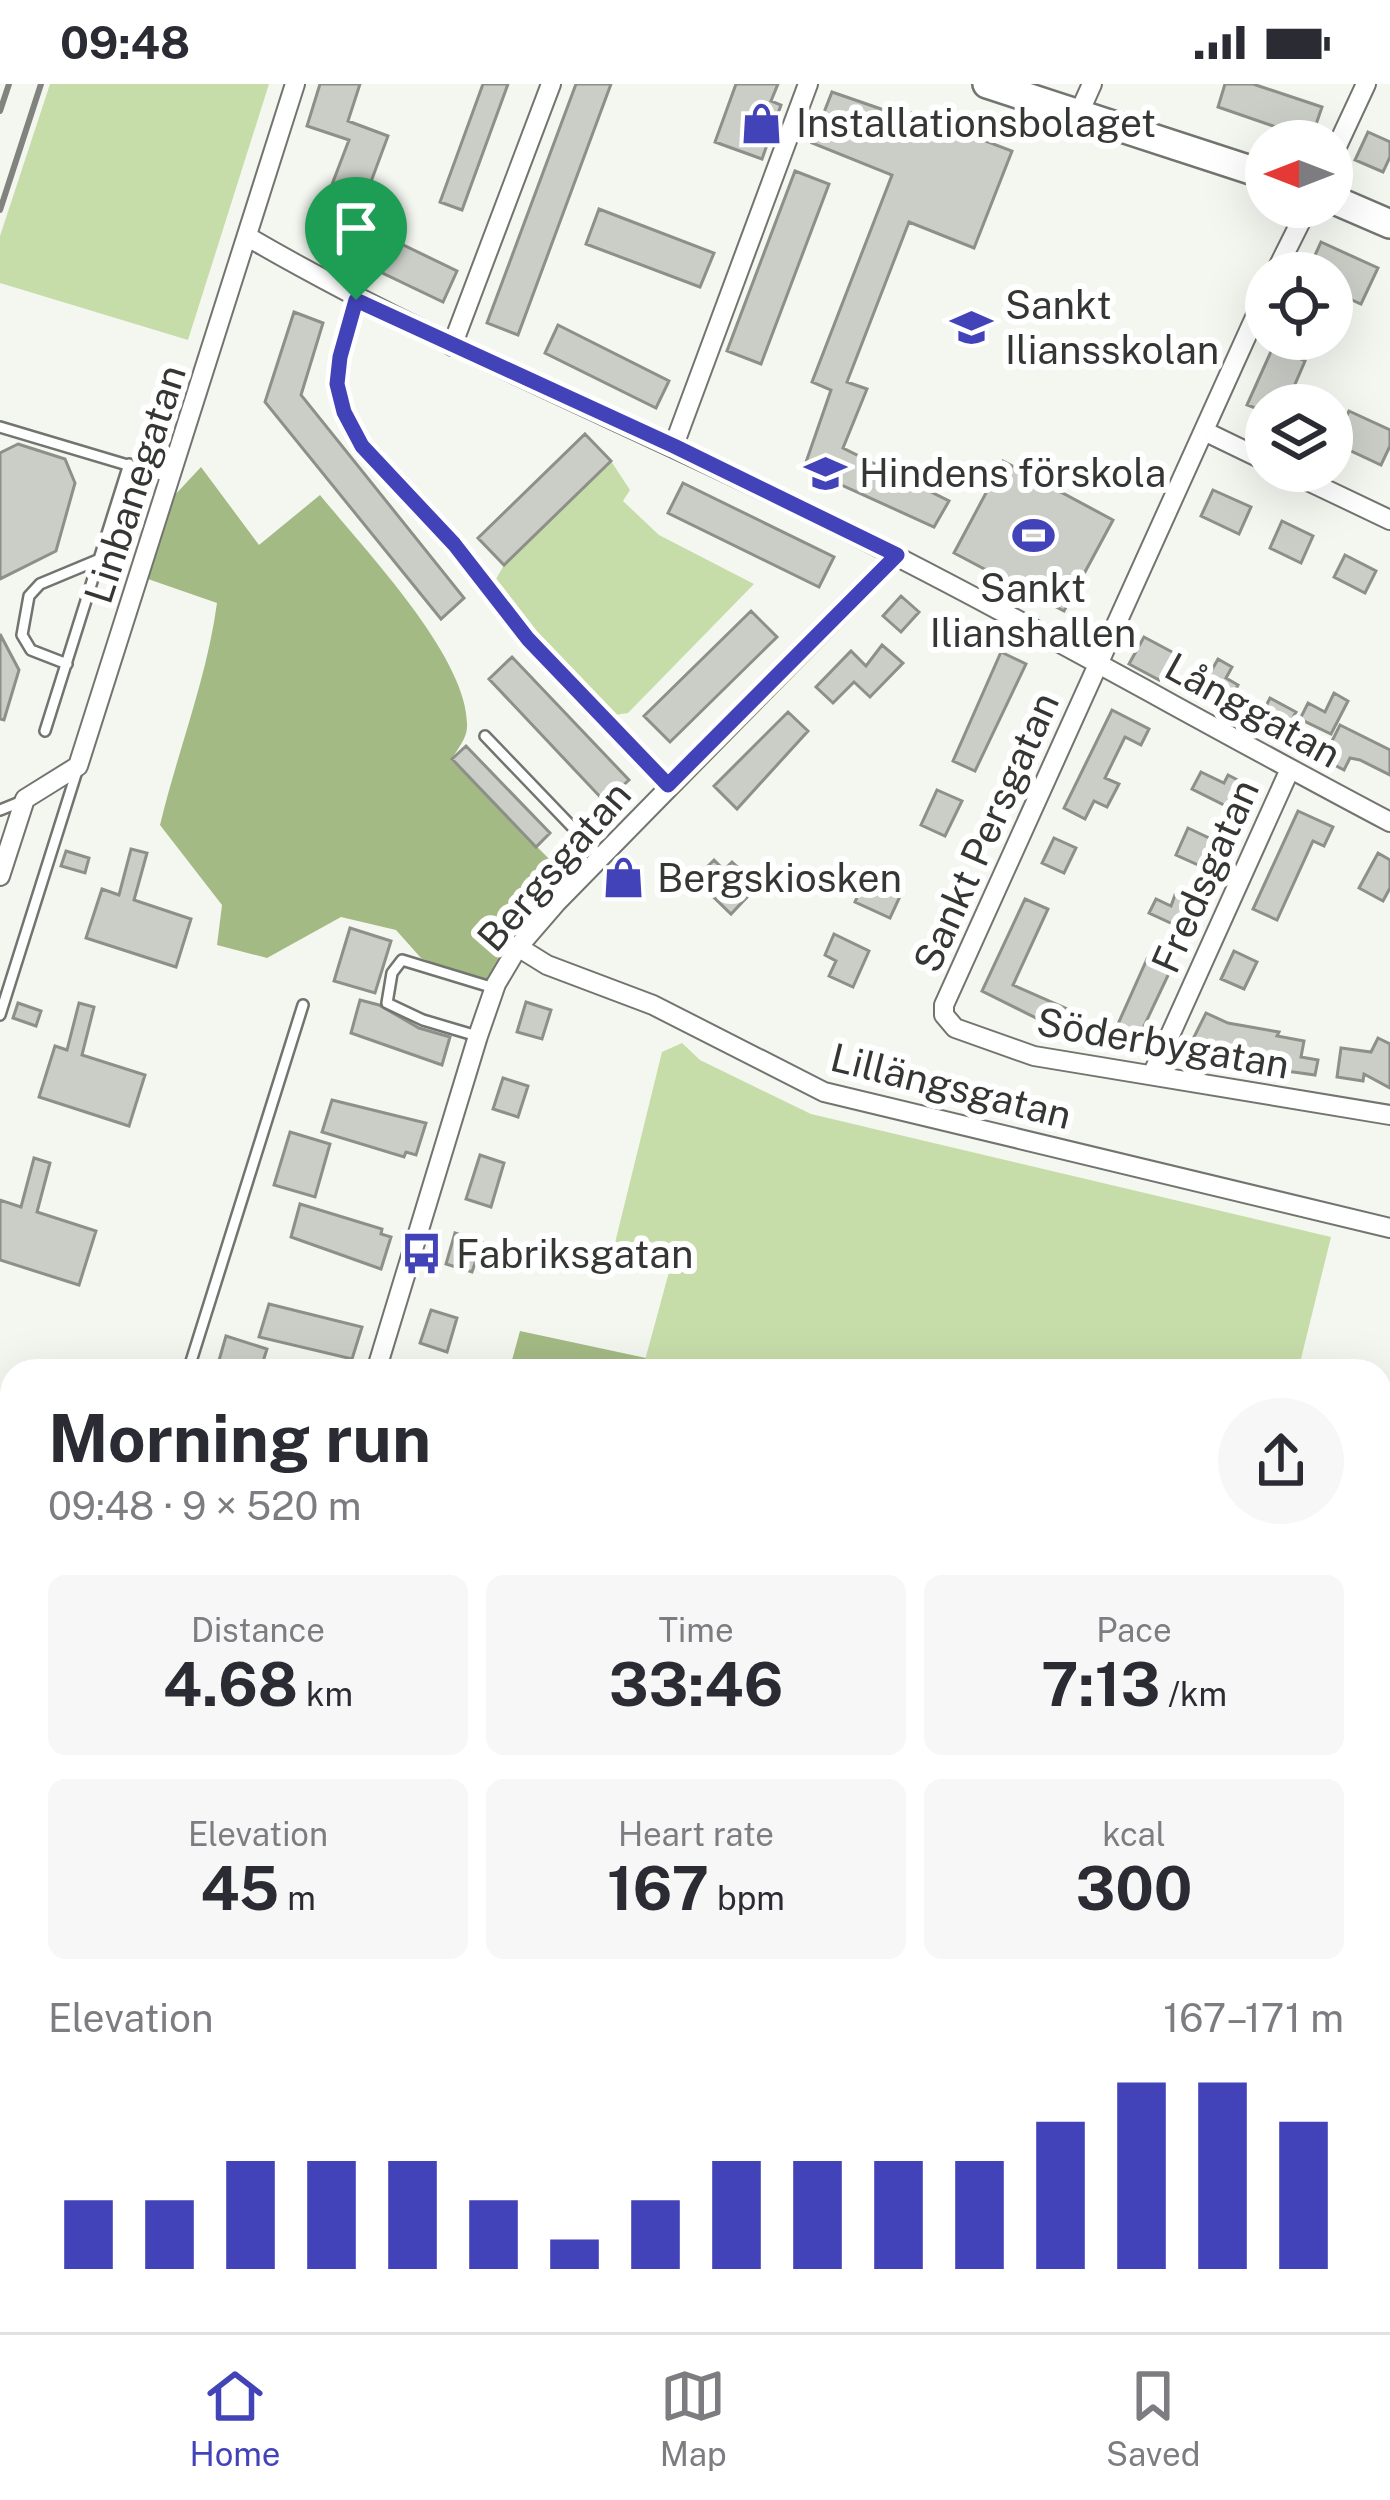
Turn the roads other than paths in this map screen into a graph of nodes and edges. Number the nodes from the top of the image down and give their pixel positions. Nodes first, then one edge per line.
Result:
1 (296, 84) edge
2 (551, 84) edge
3 (808, 84) edge
4 (987, 84) edge
5 (1092, 84) edge
6 (1366, 84) edge
7 (1079, 113) junction
8 (1349, 120) edge
9 (1245, 168) edge
10 (1353, 208) edge
11 (1390, 224) edge
12 (248, 237) junction
13 (356, 300) junction
14 (1245, 339) edge
15 (452, 346) junction
16 (0, 427) edge
17 (1204, 431) junction
18 (674, 446) junction
19 (1245, 451) edge
20 (128, 464) junction
21 (171, 478) junction
22 (1331, 492) edge
23 (1390, 520) edge
24 (897, 555) junction
25 (100, 559) junction
26 (1099, 663) junction
27 (67, 664) junction
28 (45, 730) dead end
29 (484, 736) dead end
30 (78, 766) junction
31 (1290, 769) junction
32 (668, 785) junction
33 (25, 799) junction
34 (0, 810) edge
35 (1390, 822) edge
36 (601, 857) junction
37 (0, 876) edge
38 (518, 947) junction
39 (494, 988) junction
40 (303, 1005) dead end
41 (944, 1005) joint
42 (0, 1015) edge
43 (478, 1036) junction
44 (1152, 1076) junction
45 (1390, 1115) edge
46 (1390, 1228) edge
47 (192, 1359) edge
48 (380, 1359) edge

1 - 12 street, Linbanegatan
2 - 15 street
3 - 18 street
4 - 7 main road
5 - 7 street
6 - 8 street
7 - 9 main road
10 - 11 main road
12 - 13 street, Långgatan
12 - 21 street, Linbanegatan
13 - 15 street, Långgatan
13 - 32 lane
14 - 17 street, Sankt Persgatan
15 - 18 street, Långgatan
16 - 20 lane
17 - 19 street
17 - 26 street, Sankt Persgatan
18 - 24 street, Långgatan
20 - 21 lane
20 - 25 lane
21 - 30 street, Linbanegatan
22 - 23 street
24 - 26 street, Långgatan
24 - 32 street, Bergsgatan
25 - 27 lane
25 - 27 lane
26 - 31 street, Långgatan
26 - 41 street, Sankt Persgatan
27 - 28 lane
29 - 36 lane
30 - 33 street
30 - 42 lane
31 - 35 street, Långgatan
31 - 44 street, Fredsgatan
32 - 36 street, Bergsgatan
33 - 34 lane
33 - 37 street
36 - 38 street, Bergsgatan
38 - 39 street, Bergsgatan
38 - 46 street, Lillängsgatan
39 - 43 street, Bergsgatan
39 - 43 lane
40 - 47 lane
41 - 44 street, Söderbygatan
43 - 48 street, Bergsgatan
44 - 45 street, Söderbygatan

